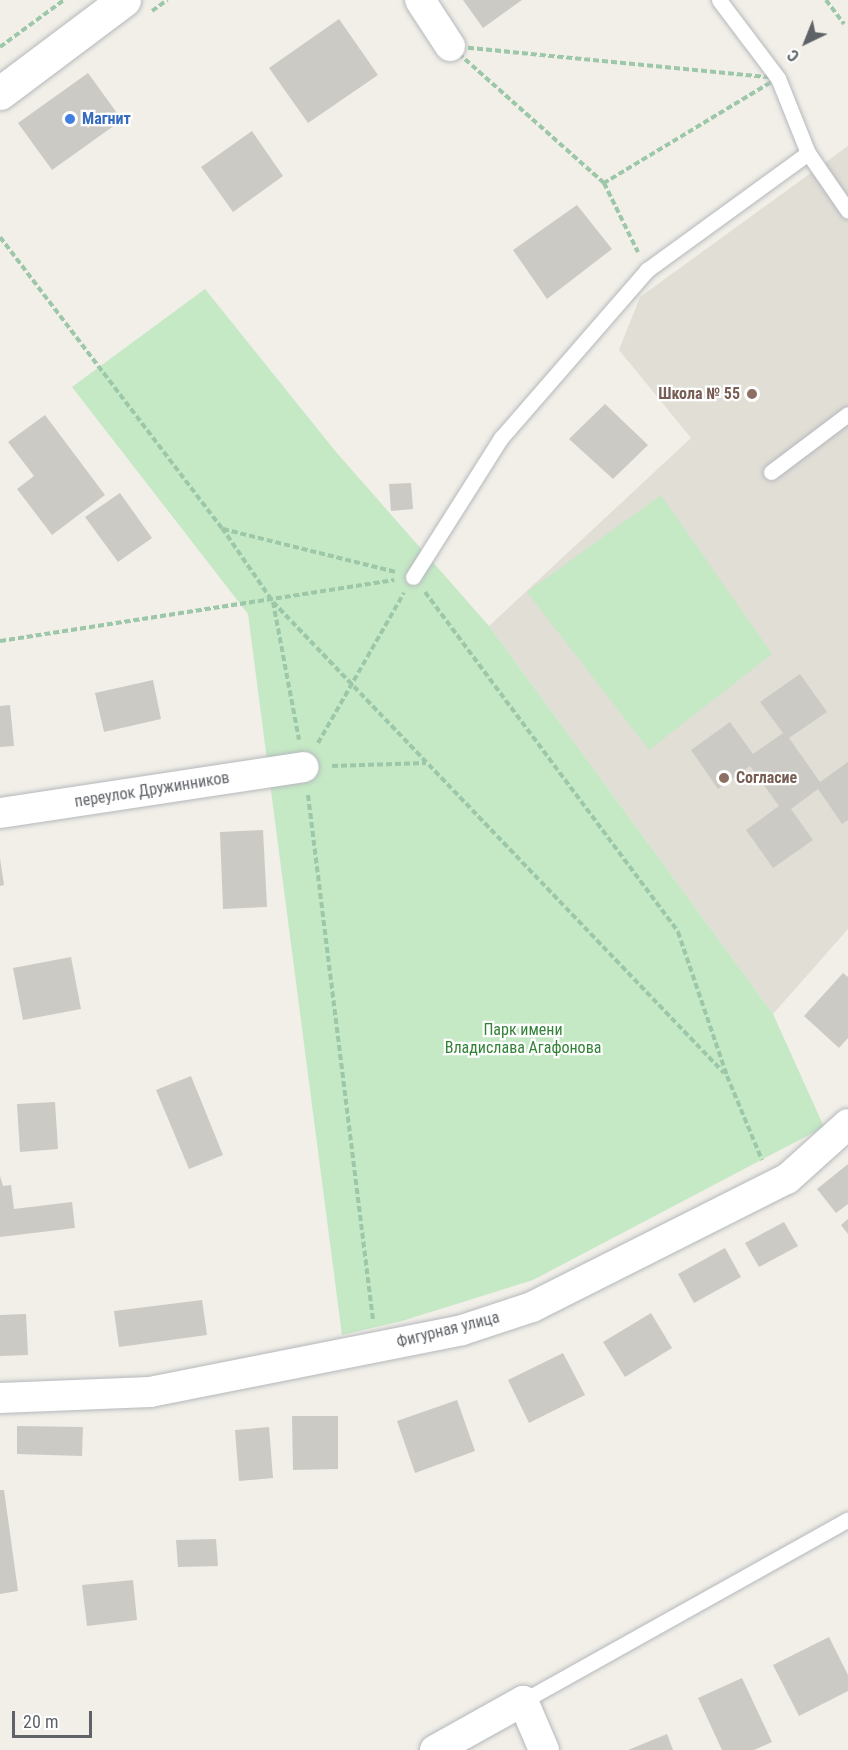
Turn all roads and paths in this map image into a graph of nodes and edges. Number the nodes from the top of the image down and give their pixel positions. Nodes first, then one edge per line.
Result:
1 (64, 0) edge
2 (124, 0) edge
3 (420, 0) edge
4 (719, 0) edge
5 (826, 0) edge
6 (844, 24) dead end
7 (450, 46) junction
8 (0, 47) edge
9 (778, 78) junction
10 (0, 93) edge
11 (808, 153) junction
12 (604, 183) junction
13 (848, 211) edge
14 (646, 270) junction
15 (848, 414) edge
16 (771, 472) dead end
17 (222, 528) dead end
18 (413, 577) junction
19 (273, 602) junction
20 (0, 641) edge
21 (352, 684) junction
22 (427, 763) junction
23 (304, 767) junction
24 (0, 813) edge
25 (727, 1076) junction
26 (848, 1124) edge
27 (773, 1186) junction
28 (0, 1398) edge
29 (848, 1519) edge
30 (522, 1701) junction
31 (435, 1750) edge
32 (544, 1750) edge

1 - 8 path
2 - 10 street
3 - 7 street
4 - 9 lane
5 - 6 path
7 - 9 path
7 - 12 path
9 - 11 lane
9 - 12 path
11 - 13 lane
11 - 14 lane
12 - 14 path
14 - 18 lane
15 - 16 lane
17 - 18 path
18 - 19 path
18 - 21 path
18 - 25 path
19 - 20 path
19 - 21 path
21 - 22 path
21 - 23 path
22 - 23 path
22 - 25 path
23 - 24 street, переулок Дружинников
25 - 27 path
26 - 27 street, Фигурная улица
27 - 28 street, Фигурная улица
29 - 30 lane
30 - 31 street
30 - 32 street

